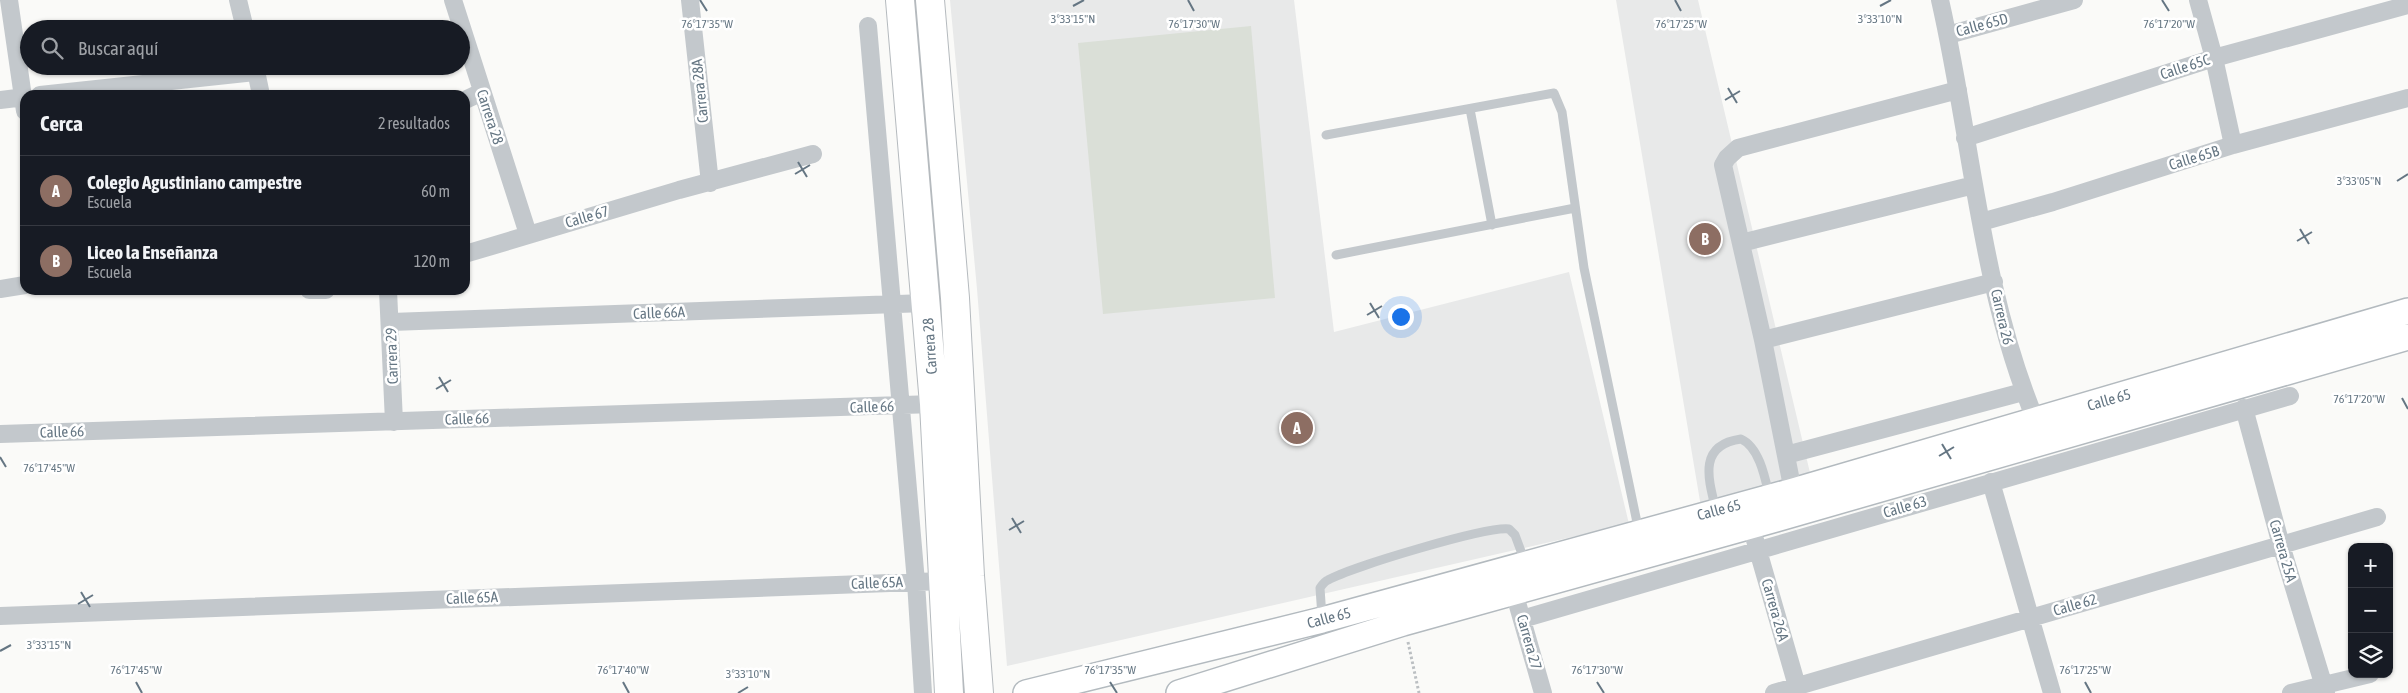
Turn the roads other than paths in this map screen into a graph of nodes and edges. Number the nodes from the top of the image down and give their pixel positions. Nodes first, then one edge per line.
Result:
1 (9, 0) edge
2 (238, 0) edge
3 (453, 0) edge
4 (690, 0) edge
5 (900, 0) edge
6 (930, 0) edge
7 (1940, 0) edge
8 (2074, 0) edge
9 (2198, 0) edge
10 (2408, 5) edge
11 (243, 20) edge
12 (459, 20) edge
13 (868, 26) dead end
14 (1948, 35) junction
15 (470, 54) edge
16 (2214, 58) junction
17 (20, 75) edge
18 (20, 75) edge
19 (205, 75) edge
20 (256, 75) edge
21 (22, 90) edge
22 (81, 90) edge
23 (260, 90) edge
24 (1958, 90) junction
25 (482, 92) junction
26 (470, 98) edge
27 (2408, 98) edge
28 (0, 100) edge
29 (20, 102) edge
30 (1470, 109) junction
31 (1326, 134) dead end
32 (1965, 138) junction
33 (2233, 145) junction
34 (812, 154) dead end
35 (710, 183) junction
36 (1974, 185) junction
37 (1576, 208) junction
38 (1981, 222) junction
39 (1492, 225) junction
40 (528, 234) junction
41 (1740, 243) junction
42 (470, 252) edge
43 (1336, 255) dead end
44 (1994, 282) junction
45 (20, 286) edge
46 (0, 289) edge
47 (388, 295) edge
48 (926, 303) junction
49 (891, 304) junction
50 (2408, 312) edge
51 (390, 322) junction
52 (2408, 337) edge
53 (1763, 340) junction
54 (2024, 392) junction
55 (2290, 396) dead end
56 (934, 404) junction
57 (900, 406) junction
58 (2244, 408) junction
59 (2036, 421) junction
60 (394, 422) junction
61 (0, 434) edge
62 (1786, 455) junction
63 (1991, 482) junction
64 (1777, 505) junction
65 (2377, 517) dead end
66 (1720, 522) junction
67 (1751, 526) junction
68 (1639, 533) junction
69 (2281, 545) junction
70 (1758, 550) junction
71 (1526, 563) junction
72 (944, 581) junction
73 (916, 582) junction
74 (1514, 592) junction
75 (0, 616) edge
76 (2030, 618) junction
77 (1522, 619) junction
78 (1322, 620) junction
79 (2358, 678) edge
80 (2325, 689) edge
81 (1798, 690) edge
82 (923, 693) edge
83 (949, 693) edge
84 (979, 693) edge
85 (1026, 693) edge
86 (1179, 693) edge
87 (1544, 693) edge
88 (1774, 693) edge
89 (2052, 693) edge
90 (2291, 693) edge

1 - 18 street
2 - 11 street
3 - 12 street, Carrera 28
4 - 35 street, Carrera 28A
5 - 48 main road, Carrera 28
6 - 84 main road, Carrera 28
7 - 14 street, Carrera 26
8 - 14 street, Calle 65D
9 - 16 street
10 - 16 street, Calle 65C
13 - 49 street
14 - 24 street, Carrera 26
15 - 25 street, Carrera 28
16 - 32 street, Calle 65C
16 - 33 street
17 - 21 street
19 - 22 street
20 - 23 street
24 - 32 street, Carrera 26
24 - 41 street
25 - 26 street
25 - 40 street, Carrera 28
27 - 33 street, Calle 65B
28 - 29 street
30 - 31 lane
30 - 37 lane
30 - 39 lane
32 - 36 street, Carrera 26
33 - 38 street, Calle 65B
34 - 35 street, Calle 67
35 - 40 street, Calle 67
36 - 38 street, Carrera 26
36 - 41 street
37 - 39 lane
37 - 68 lane
38 - 44 street, Carrera 26
39 - 43 lane
40 - 42 street, Calle 67
41 - 53 street
44 - 53 street
44 - 54 street, Carrera 26
45 - 46 street
47 - 51 street, Carrera 29
48 - 49 street, Calle 66A
48 - 56 main road, Carrera 28
49 - 51 street, Calle 66A
49 - 57 street
50 - 59 street, Calle 65
51 - 60 street, Carrera 29
52 - 64 street, Calle 65
53 - 62 street
54 - 59 street, Carrera 26
54 - 62 street
55 - 58 street, Calle 63
56 - 57 street, Calle 66
56 - 72 main road, Carrera 28
57 - 60 street, Calle 66
57 - 73 street
58 - 63 street, Calle 63
58 - 69 street, Carrera 25A
59 - 64 street, Calle 65
60 - 61 street, Calle 66
62 - 64 street
63 - 70 street, Calle 63
63 - 76 street
64 - 66 street, Calle 65
64 - 66 lane
64 - 67 street, Calle 65
65 - 69 street, Calle 62
66 - 67 street, Calle 65
66 - 68 street, Calle 65
66 - 74 street, Calle 65
67 - 70 street, Carrera 26A
68 - 71 street, Calle 65
69 - 76 street, Calle 62
69 - 80 street, Carrera 25A
70 - 77 street, Calle 63
70 - 81 street, Carrera 26A
71 - 78 street, Calle 65
71 - 78 lane
72 - 73 street, Calle 65A
72 - 83 main road, Carrera 28
73 - 75 street, Calle 65A
73 - 82 street
74 - 77 street, Carrera 27
74 - 86 street, Calle 65
76 - 81 street, Calle 62
76 - 89 street
77 - 87 street, Carrera 27
78 - 85 street, Calle 65
79 - 80 street
80 - 90 street
81 - 88 street, Calle 62

